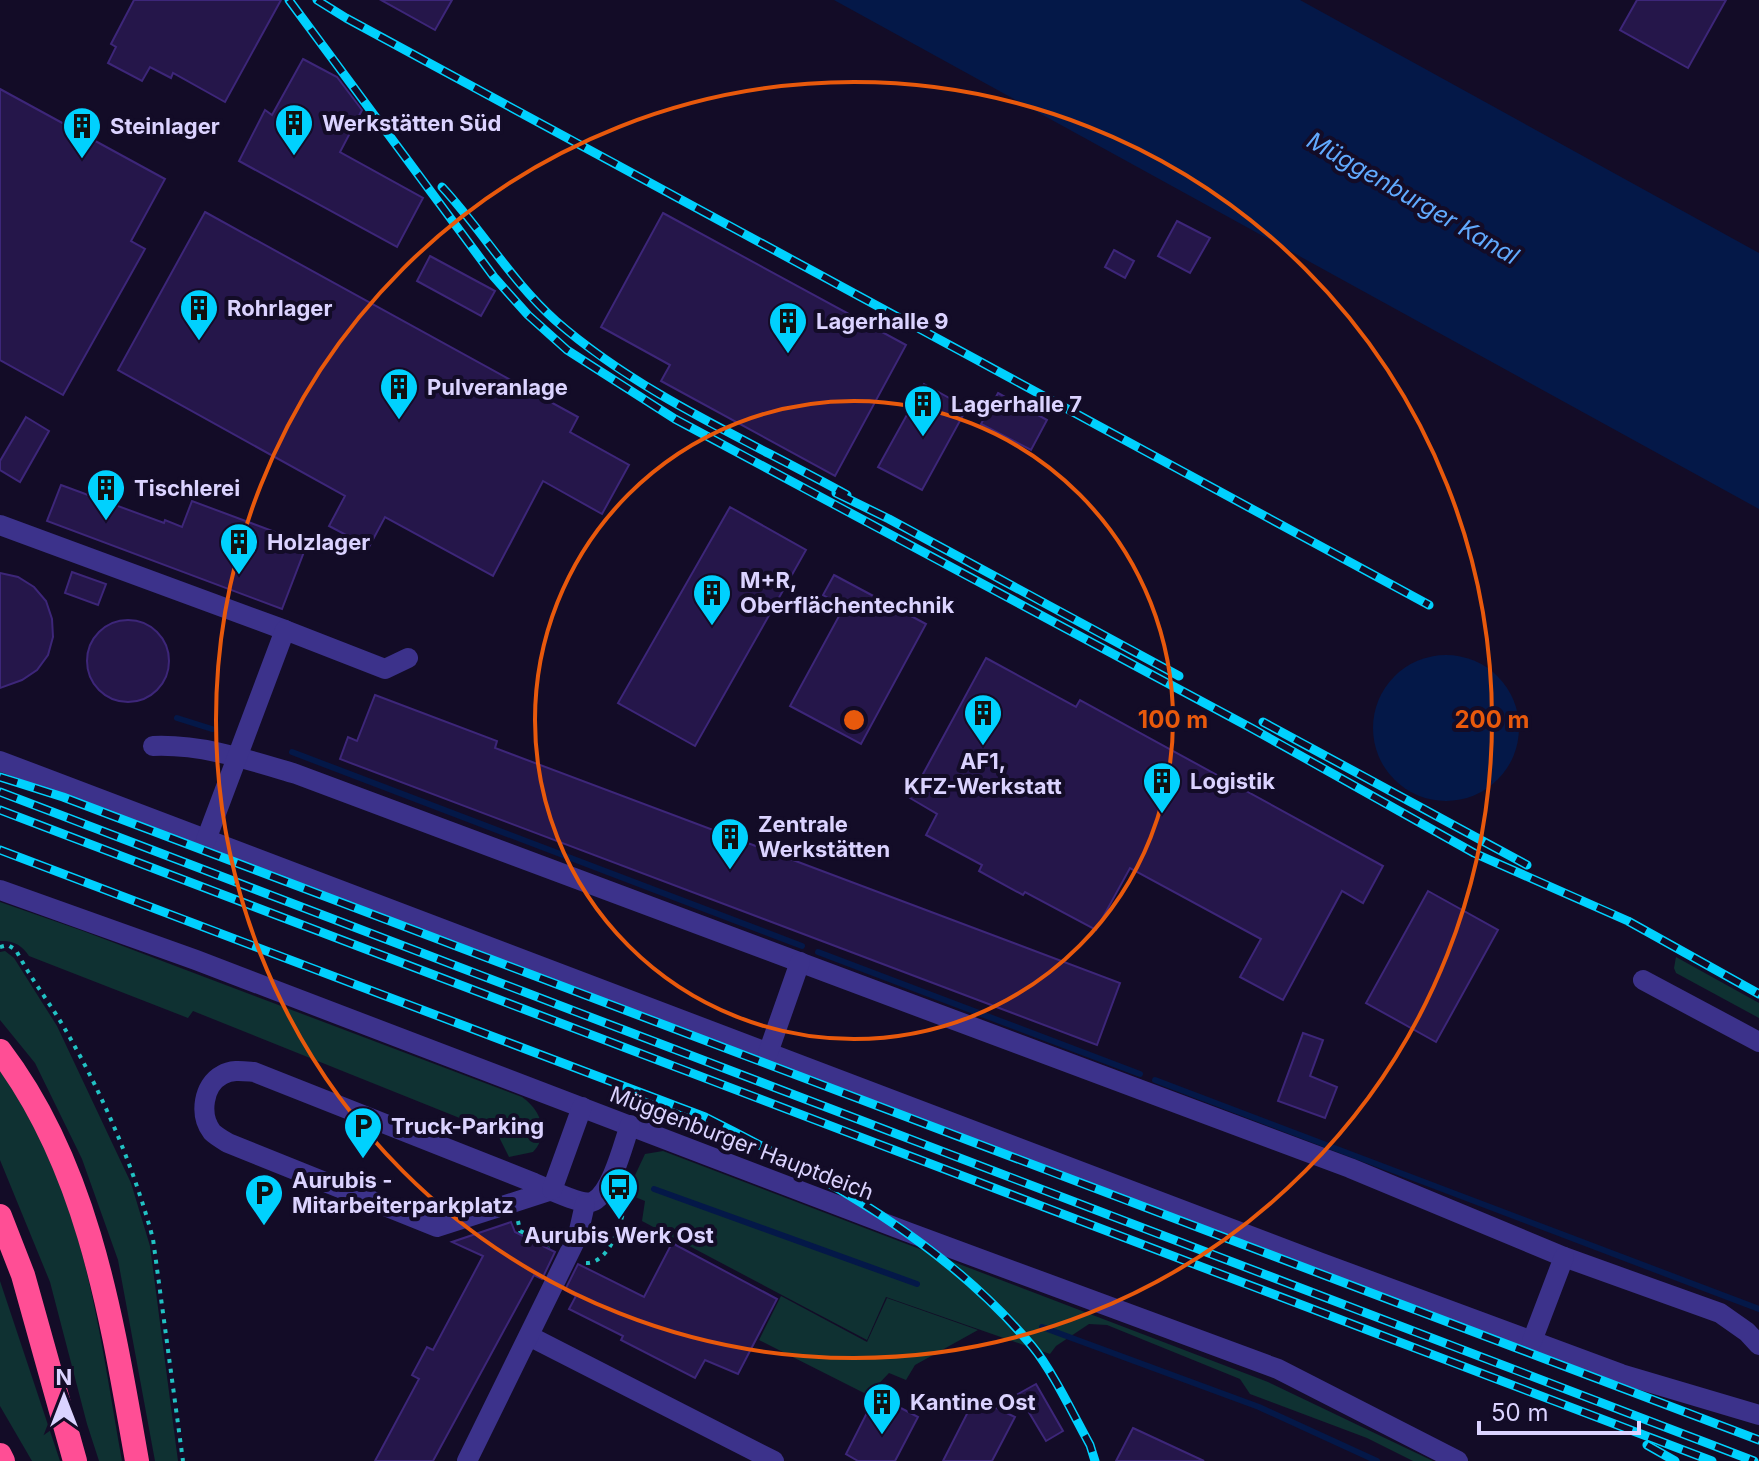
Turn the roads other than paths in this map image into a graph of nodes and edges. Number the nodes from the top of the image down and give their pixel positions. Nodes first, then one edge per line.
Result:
1 (0, 525) edge
2 (285, 630) junction
3 (408, 658) dead end
4 (153, 746) dead end
5 (237, 756) junction
6 (0, 761) edge
7 (206, 840) junction
8 (0, 890) edge
9 (800, 962) junction
10 (1643, 980) dead end
11 (1759, 1042) edge
12 (0, 1051) edge
13 (768, 1053) junction
14 (582, 1107) junction
15 (630, 1125) junction
16 (552, 1190) junction
17 (585, 1204) junction
18 (0, 1216) edge
19 (1564, 1257) junction
20 (529, 1336) junction
21 (1532, 1341) junction
22 (1759, 1345) edge
23 (1759, 1415) edge
24 (0, 1455) edge
25 (3, 1461) edge
26 (78, 1461) edge
27 (137, 1461) edge
28 (467, 1461) edge
29 (774, 1461) edge
30 (1458, 1461) edge

1 - 2 street
2 - 3 street
2 - 5 street
4 - 5 street
5 - 7 street
5 - 9 street
6 - 7 street
7 - 13 street
8 - 14 street, Müggenburger Hauptdeich
9 - 13 street
9 - 19 street
10 - 11 street
12 - 27 highway
13 - 21 street
14 - 15 street, Müggenburger Hauptdeich
14 - 16 street
15 - 17 street
15 - 30 street, Müggenburger Hauptdeich
16 - 16 street
16 - 17 street
17 - 20 street
18 - 26 highway
19 - 21 street
19 - 22 street
20 - 28 street
20 - 29 street
21 - 23 street
24 - 25 highway

